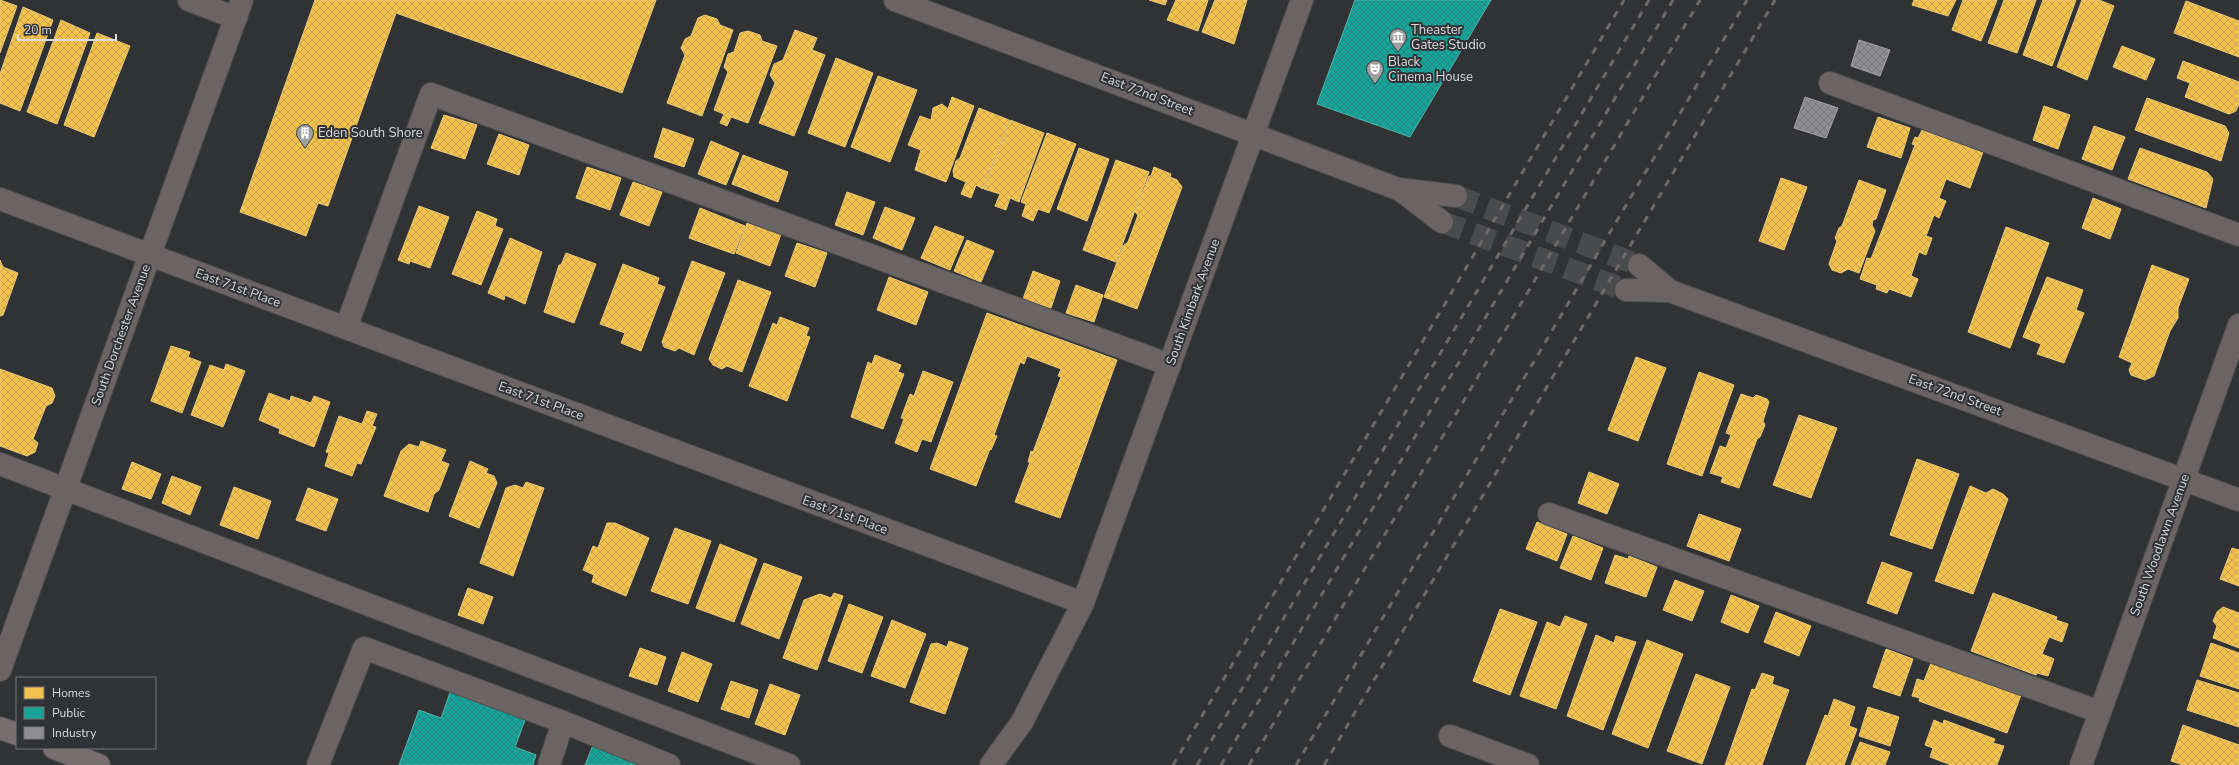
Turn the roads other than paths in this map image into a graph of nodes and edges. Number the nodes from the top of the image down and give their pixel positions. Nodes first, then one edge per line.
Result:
1 (189, 0) edge
2 (895, 0) edge
3 (1302, 0) edge
4 (239, 9) edge
5 (1830, 83) dead end
6 (1254, 134) junction
7 (1398, 189) junction
8 (1456, 196) tunnel mouth
9 (0, 199) edge
10 (1442, 222) tunnel mouth
11 (2239, 235) edge
12 (150, 256) junction
13 (1639, 265) tunnel mouth
14 (1626, 290) tunnel mouth
15 (1670, 291) junction
16 (2239, 325) edge
17 (346, 328) junction
18 (1170, 365) junction
19 (0, 464) edge
20 (2184, 480) junction
21 (66, 488) junction
22 (2239, 500) edge
23 (1549, 514) dead end
24 (1083, 603) junction
25 (0, 670) edge
26 (2100, 712) junction
27 (564, 722) junction
28 (0, 728) edge
29 (16, 734) edge
30 (1450, 736) dead end
31 (57, 749) edge
32 (100, 765) edge
33 (318, 765) edge
34 (549, 765) edge
35 (668, 765) edge
36 (789, 765) edge
37 (991, 765) edge
38 (1528, 765) edge
39 (2081, 765) edge

1 - 4 street
2 - 6 street, East 72nd Street
3 - 6 street, South Kimbark Avenue
4 - 12 street, South Dorchester Avenue
5 - 11 street
6 - 7 street, East 72nd Street
6 - 18 street, South Kimbark Avenue
7 - 8 street, East 72nd Street
7 - 10 street, East 72nd Street
9 - 12 street, East 71st Place
12 - 17 street, East 71st Place
12 - 21 street, South Dorchester Avenue
13 - 15 street, East 72nd Street
14 - 15 street, East 72nd Street
15 - 20 street, East 72nd Street
16 - 20 street, South Woodlawn Avenue
17 - 18 street
17 - 24 street, East 71st Place
18 - 24 street, South Kimbark Avenue
19 - 21 street
20 - 22 street, East 72nd Street
20 - 26 street, South Woodlawn Avenue
21 - 25 street, South Dorchester Avenue
21 - 36 street
23 - 26 street
24 - 37 street, South Kimbark Avenue
26 - 39 street, South Woodlawn Avenue
27 - 33 street
27 - 34 street
27 - 35 street
28 - 29 main road
30 - 38 street
31 - 32 main road

